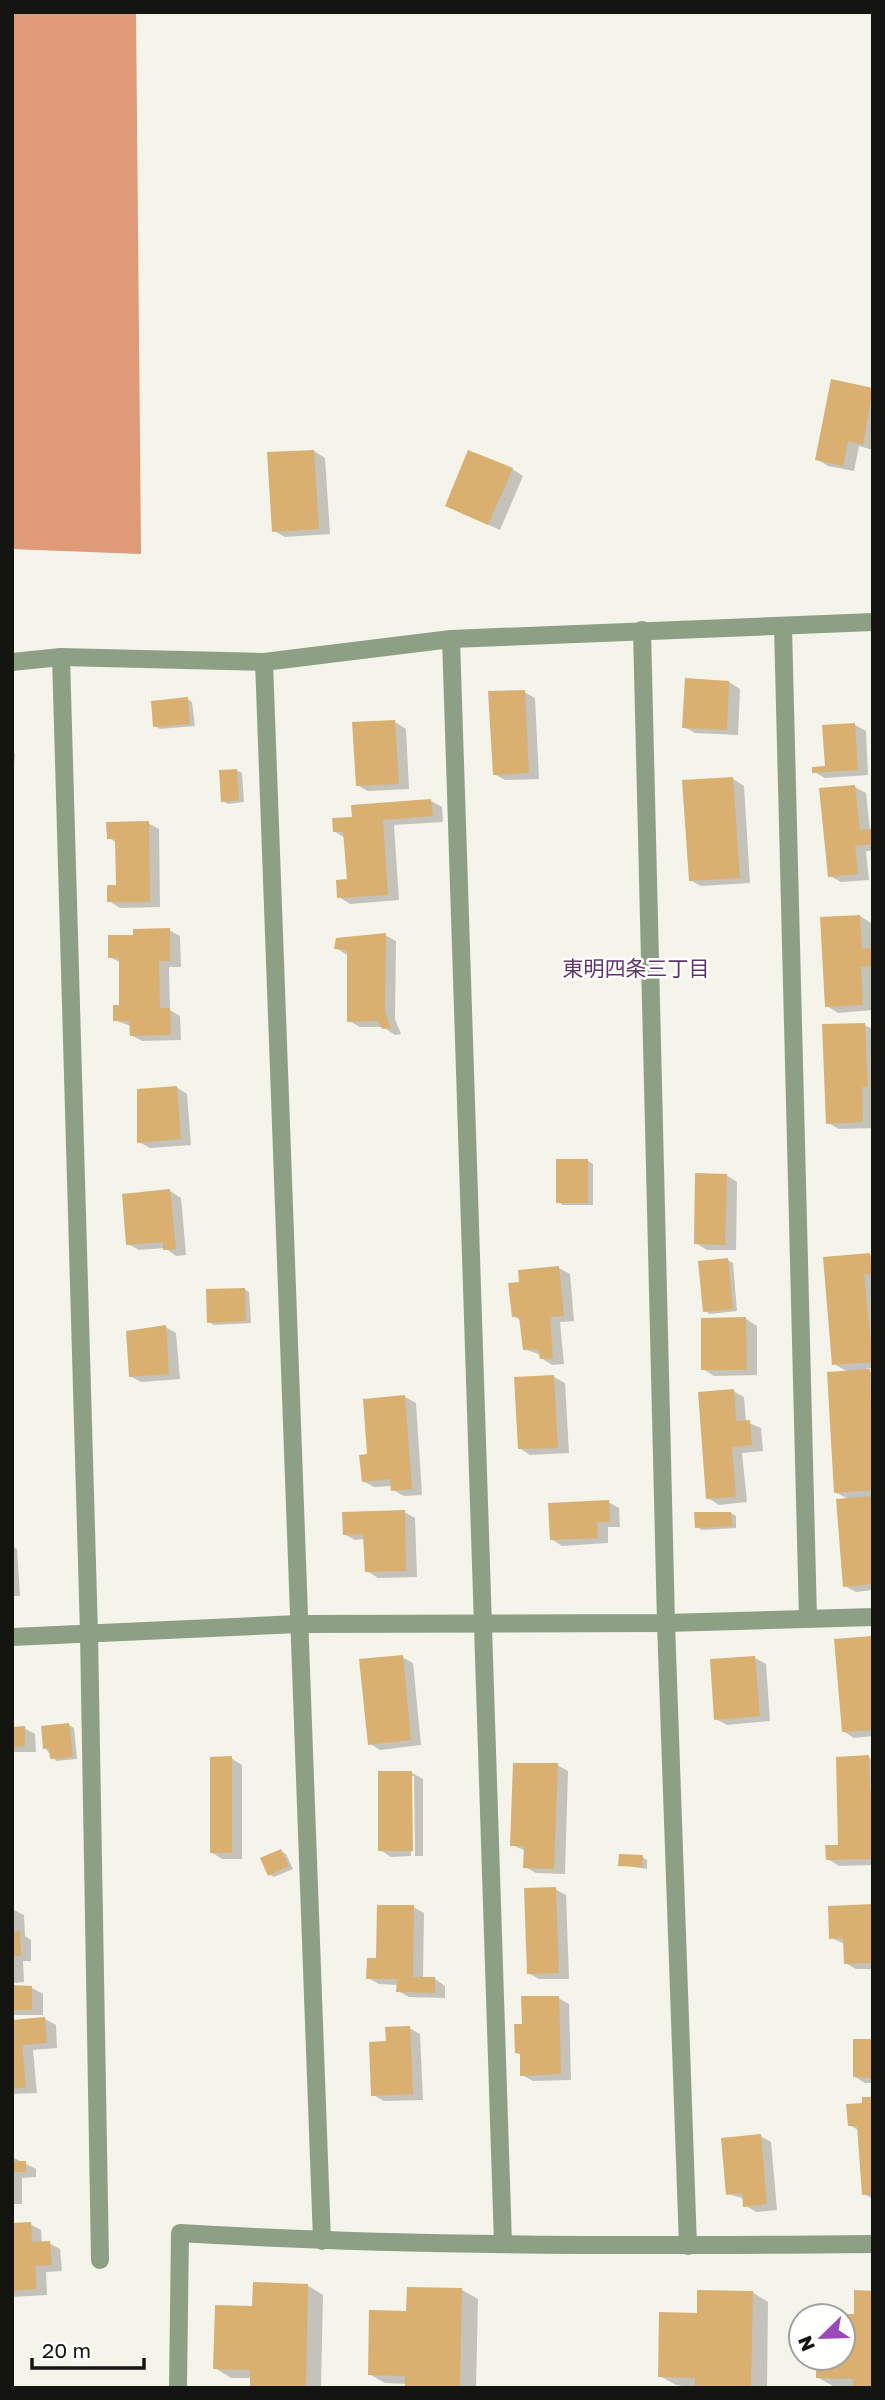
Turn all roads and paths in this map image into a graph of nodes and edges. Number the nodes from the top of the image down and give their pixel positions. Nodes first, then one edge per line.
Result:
1 (873, 622) edge
2 (783, 627) junction
3 (642, 630) junction
4 (451, 639) junction
5 (61, 657) junction
6 (264, 662) junction
7 (12, 663) edge
8 (873, 1617) edge
9 (808, 1619) junction
10 (666, 1623) junction
11 (483, 1624) junction
12 (298, 1625) junction
13 (89, 1633) junction
14 (12, 1637) edge
15 (322, 2241) junction
16 (503, 2244) junction
17 (873, 2244) edge
18 (688, 2246) junction
19 (100, 2260) dead end
20 (178, 2388) edge

1 - 2 street
2 - 3 street
2 - 9 street
3 - 4 street
3 - 10 street
4 - 6 street
4 - 11 street
5 - 6 street
5 - 7 street
5 - 13 street
6 - 12 street
8 - 9 street
9 - 10 street
10 - 11 street
10 - 18 street
11 - 12 street
11 - 16 street
12 - 13 street
12 - 15 street
13 - 14 street
13 - 19 street
15 - 16 street
15 - 20 street
16 - 18 street
17 - 18 street

